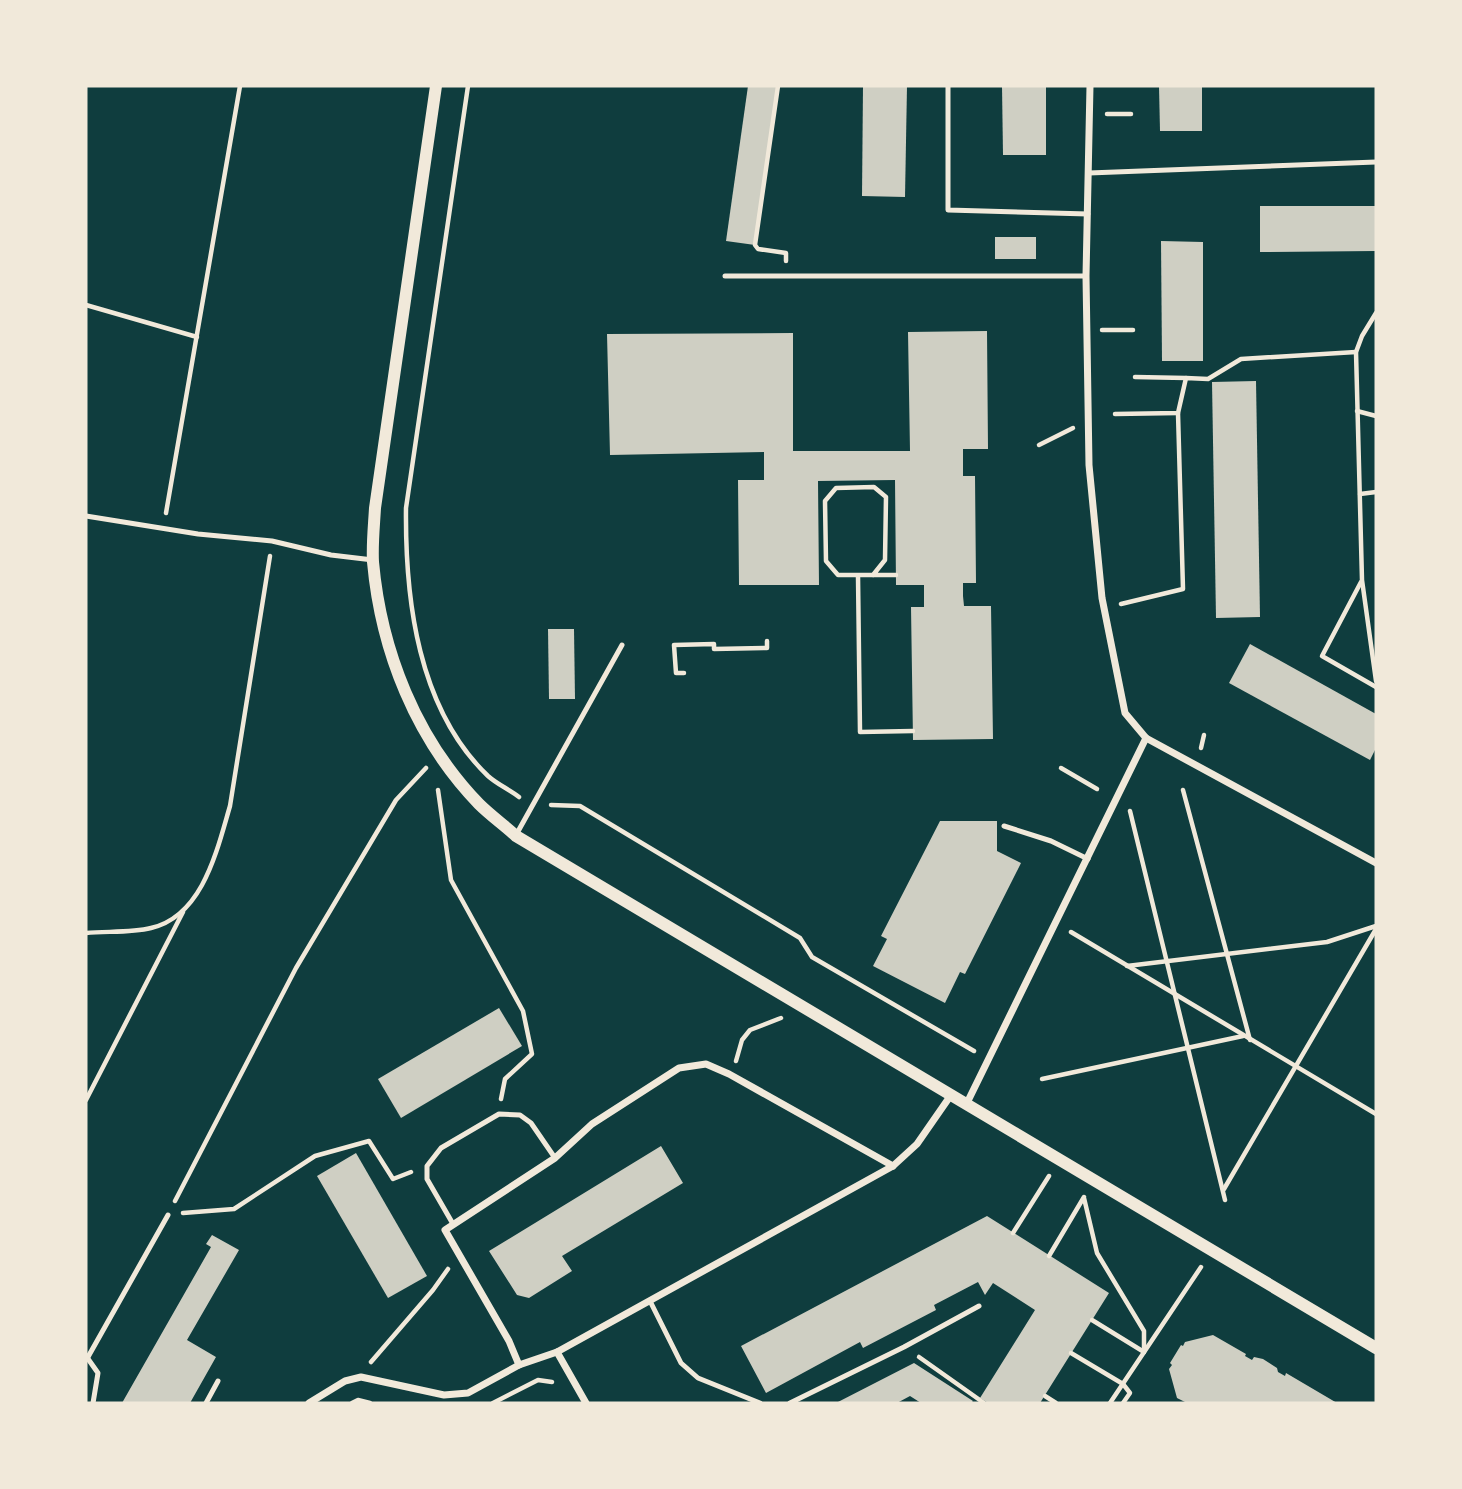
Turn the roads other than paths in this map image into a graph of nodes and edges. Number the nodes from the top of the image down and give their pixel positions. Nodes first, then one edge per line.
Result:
1 (436, 86) edge
2 (948, 86) edge
3 (1090, 86) edge
4 (1376, 162) edge
5 (1089, 173) junction
6 (1088, 214) junction
7 (725, 276) dead end
8 (1086, 276) junction
9 (86, 516) edge
10 (373, 560) junction
11 (622, 645) dead end
12 (1146, 738) junction
13 (1004, 826) dead end
14 (516, 836) junction
15 (1088, 859) junction
16 (1376, 863) edge
17 (951, 1095) junction
18 (966, 1105) junction
19 (555, 1158) junction
20 (893, 1166) junction
21 (168, 1214) road end
22 (453, 1224) junction
23 (649, 1301) junction
24 (979, 1306) dead end
25 (1376, 1348) edge
26 (557, 1352) junction
27 (87, 1357) edge
28 (519, 1365) junction
29 (218, 1381) dead end
30 (93, 1403) edge
31 (206, 1403) edge
32 (309, 1403) edge
33 (586, 1403) edge
34 (760, 1403) edge
35 (790, 1403) edge

1 - 10 street
2 - 6 lane
3 - 5 street
4 - 5 lane
5 - 6 street
6 - 8 street
7 - 8 lane
8 - 12 street
9 - 10 lane
10 - 14 street
11 - 14 lane
12 - 15 street
12 - 16 street
13 - 15 lane
14 - 17 street
15 - 18 street
17 - 18 street
17 - 20 street
18 - 25 street
19 - 20 street
19 - 22 street
19 - 22 lane
20 - 23 street
21 - 27 lane
22 - 28 street
23 - 26 street
23 - 34 lane
24 - 35 lane
26 - 28 street
26 - 33 street
27 - 30 lane
28 - 32 street
29 - 31 lane

